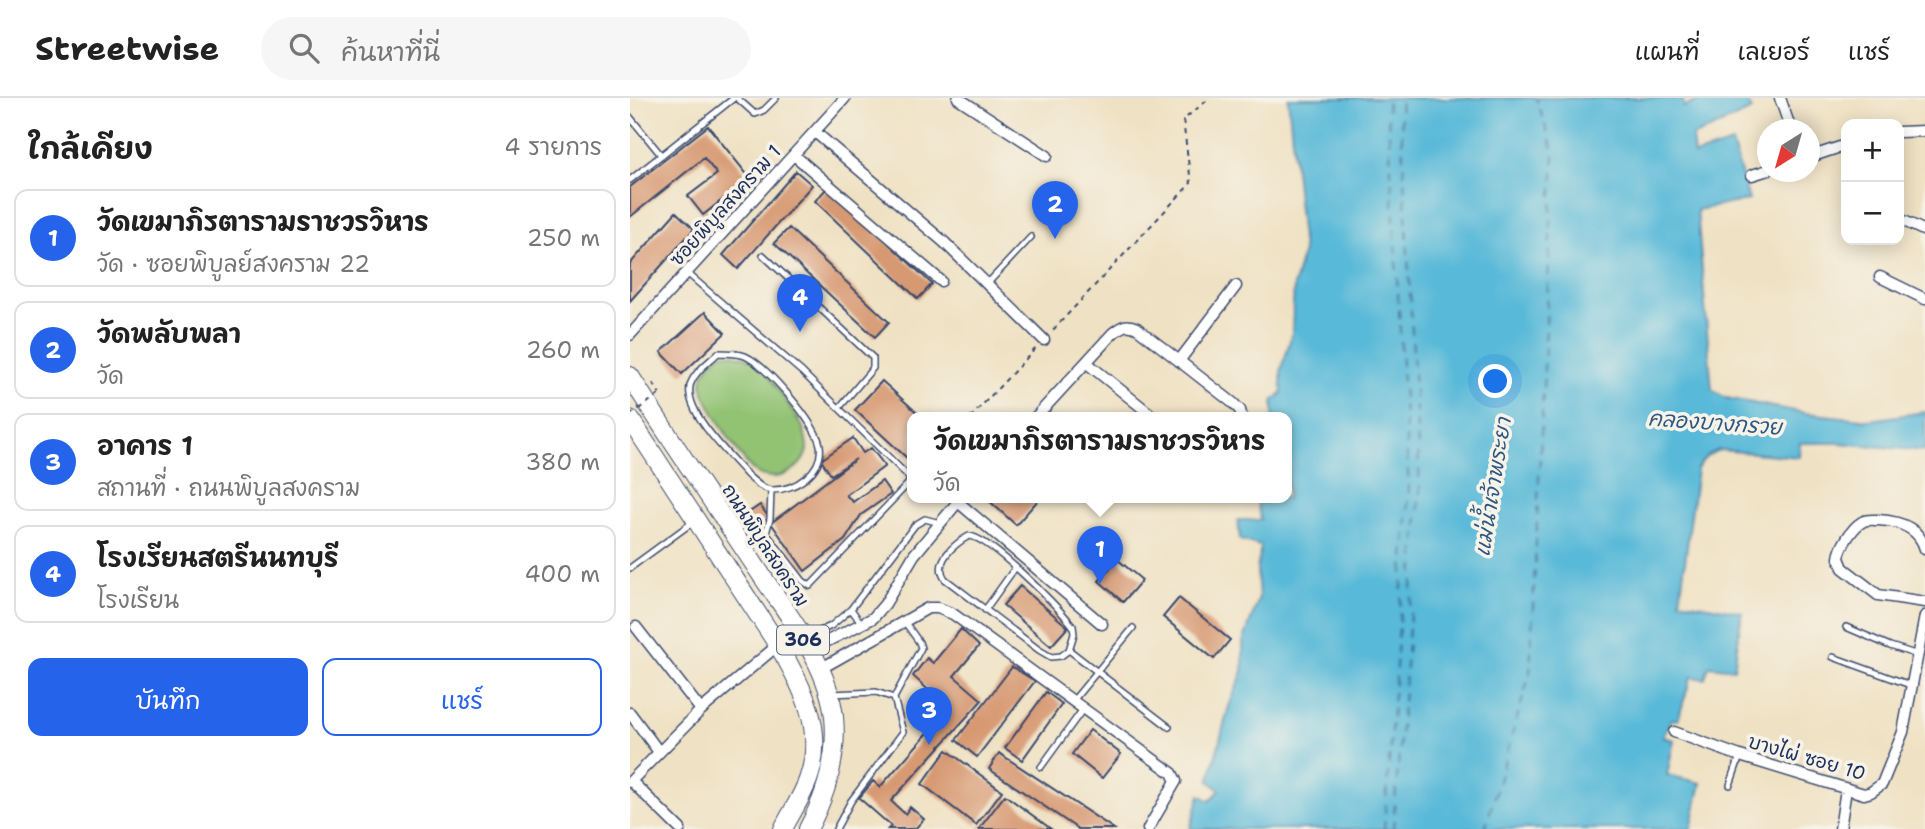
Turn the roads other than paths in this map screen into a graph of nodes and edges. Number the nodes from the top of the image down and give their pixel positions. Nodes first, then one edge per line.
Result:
1 (776, 98) edge
2 (845, 98) edge
3 (958, 98) edge
4 (1780, 98) edge
5 (731, 99) edge
6 (630, 117) edge
7 (1787, 119) edge
8 (1925, 131) edge
9 (815, 132) junction
10 (1904, 132) edge
11 (1841, 147) edge
12 (1820, 154) edge
13 (661, 155) junction
14 (794, 155) junction
15 (1047, 156) dead end
16 (1757, 173) edge
17 (1752, 175) dead end
18 (630, 180) edge
19 (1904, 221) edge
20 (1925, 231) edge
21 (1031, 237) dead end
22 (763, 256) dead end
23 (687, 273) junction
24 (1880, 277) dead end
25 (941, 281) dead end
26 (987, 284) junction
27 (1236, 286) dead end
28 (1925, 299) edge
29 (630, 335) edge
30 (1044, 340) road end
31 (1179, 361) junction
32 (1087, 363) junction
33 (638, 385) edge
34 (839, 408) junction
35 (1041, 412) edge
36 (1148, 412) edge
37 (1240, 412) edge
38 (630, 417) edge
39 (907, 476) edge
40 (907, 484) edge
41 (771, 490) junction
42 (957, 503) edge
43 (963, 503) edge
44 (696, 520) junction
45 (940, 523) junction
46 (766, 533) junction
47 (744, 549) junction
48 (1925, 550) edge
49 (630, 568) edge
50 (1015, 568) junction
51 (1925, 600) edge
52 (851, 610) junction
53 (985, 610) junction
54 (876, 615) junction
55 (1925, 616) edge
56 (900, 623) junction
57 (1102, 624) dead end
58 (863, 625) junction
59 (636, 627) dead end
60 (1846, 627) dead end
61 (1133, 628) dead end
62 (806, 644) junction
63 (778, 645) junction
64 (1069, 650) junction
65 (1918, 655) junction
66 (1833, 657) dead end
67 (820, 669) junction
68 (1096, 672) junction
69 (1913, 686) junction
70 (829, 694) junction
71 (894, 698) junction
72 (1072, 702) junction
73 (1083, 709) junction
74 (701, 710) junction
75 (630, 713) edge
76 (1168, 727) dead end
77 (1674, 732) dead end
78 (659, 752) junction
79 (1740, 757) junction
80 (1041, 767) dead end
81 (630, 781) edge
82 (1730, 785) dead end
83 (1846, 789) junction
84 (680, 829) edge
85 (783, 829) edge
86 (808, 829) edge
87 (836, 829) edge
88 (1148, 829) edge
89 (1840, 829) edge

1 - 5 lane
2 - 9 street, ซอยพิบูลสงคราม 1
3 - 15 street
4 - 7 street
5 - 13 lane
6 - 13 lane
8 - 10 street
9 - 14 street, ซอยพิบูลสงคราม 1
9 - 26 street
11 - 12 street
13 - 18 lane
14 - 23 street, ซอยพิบูลสงคราม 1
14 - 25 street
16 - 17 street
19 - 20 street
21 - 26 lane
22 - 34 lane
23 - 29 street, ซอยพิบูลสงคราม 1
23 - 34 lane
24 - 28 street
26 - 30 street
27 - 31 street
31 - 32 street
31 - 37 street
32 - 35 street
32 - 36 street
33 - 47 main road, ถนนพิบูลสงคราม / 306
34 - 39 lane
38 - 44 main road, 306
40 - 46 lane
41 - 41 lane
41 - 46 lane
42 - 45 street
43 - 57 street
44 - 49 lane
44 - 63 main road, 306
45 - 52 lane
45 - 54 street
46 - 47 lane
47 - 62 main road, ถนนพิบูลสงคราม / 306
48 - 51 street
50 - 53 lane
50 - 53 lane
50 - 64 lane
52 - 58 lane
52 - 62 lane
53 - 64 lane
54 - 56 street
54 - 58 street
55 - 65 street, บางไผ่ ซอย 10
56 - 67 street
56 - 71 lane
56 - 72 street
58 - 62 street
59 - 74 street
60 - 65 lane
61 - 68 lane
62 - 67 main road, ถนนพิบูลสงคราม / 306
63 - 74 street
63 - 85 main road, 306
64 - 68 lane
65 - 69 street, บางไผ่ ซอย 10
66 - 69 lane
67 - 70 main road, ถนนพิบูลสงคราม / 306
68 - 72 lane
68 - 76 lane
69 - 83 street, บางไผ่ ซอย 10
70 - 71 lane
70 - 86 main road, ถนนพิบูลสงคราม / 306
71 - 87 lane
72 - 73 street
73 - 80 lane
73 - 88 street
74 - 78 street
75 - 78 street
77 - 79 street, บางไผ่ ซอย 10
78 - 81 street
79 - 82 lane
79 - 83 street, บางไผ่ ซอย 10
81 - 84 street
83 - 89 street

